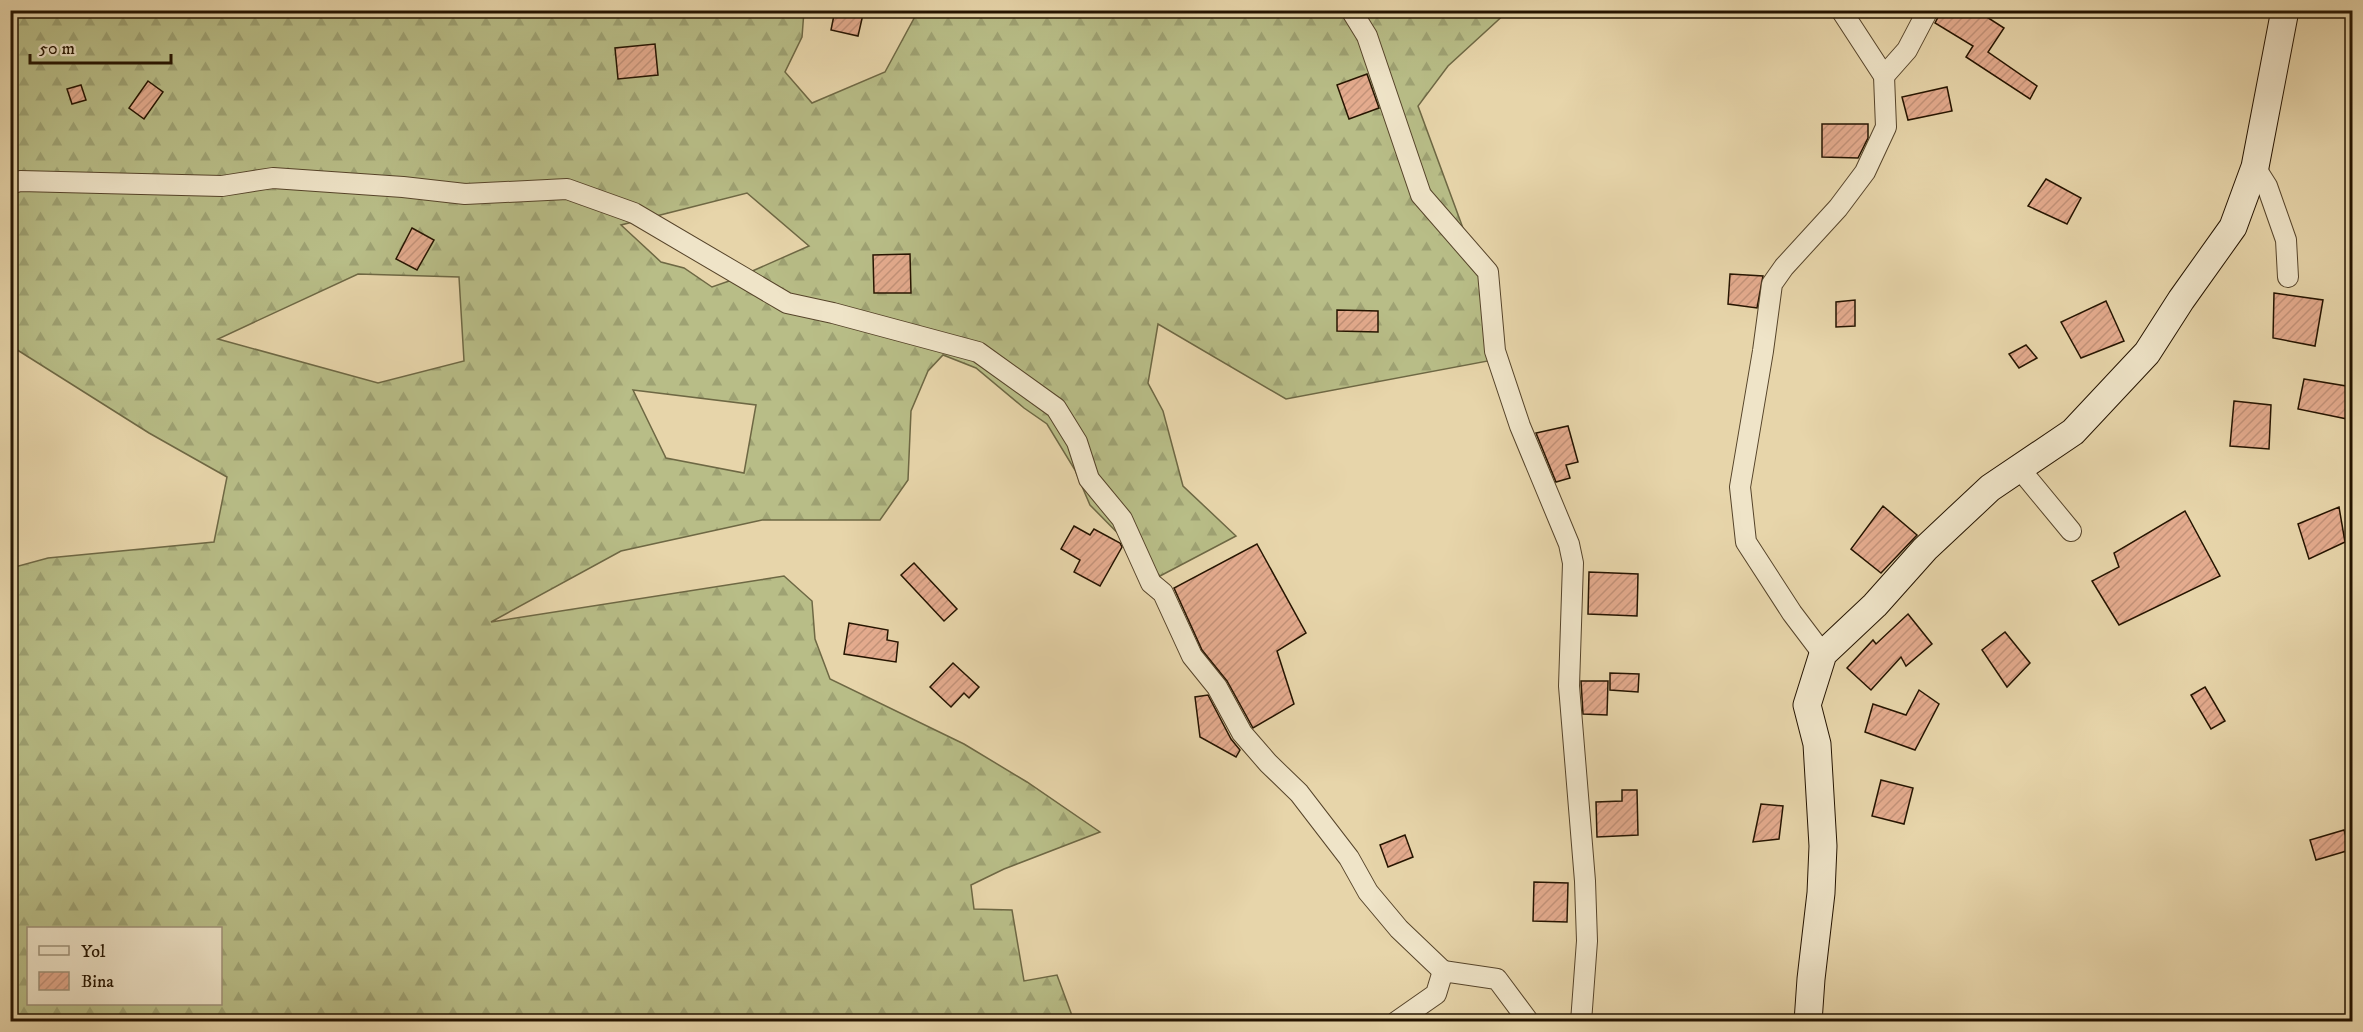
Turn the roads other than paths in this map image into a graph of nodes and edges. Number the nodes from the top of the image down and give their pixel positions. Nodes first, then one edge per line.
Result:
1 (1351, 10) edge
2 (1841, 10) edge
3 (1928, 10) edge
4 (2285, 10) edge
5 (1884, 76) junction
6 (2255, 167) junction
7 (10, 184) edge
8 (2288, 277) dead end
9 (2019, 468) junction
10 (2071, 531) dead end
11 (1823, 654) junction
12 (1443, 971) junction
13 (1396, 1022) edge
14 (1529, 1022) edge
15 (1581, 1022) edge
16 (1808, 1022) edge

1 - 15 street
2 - 5 street
3 - 5 street
4 - 6 street
5 - 11 street
6 - 8 street
6 - 9 street
7 - 12 street
9 - 10 street
9 - 11 street
11 - 16 street
12 - 13 street
12 - 14 street

